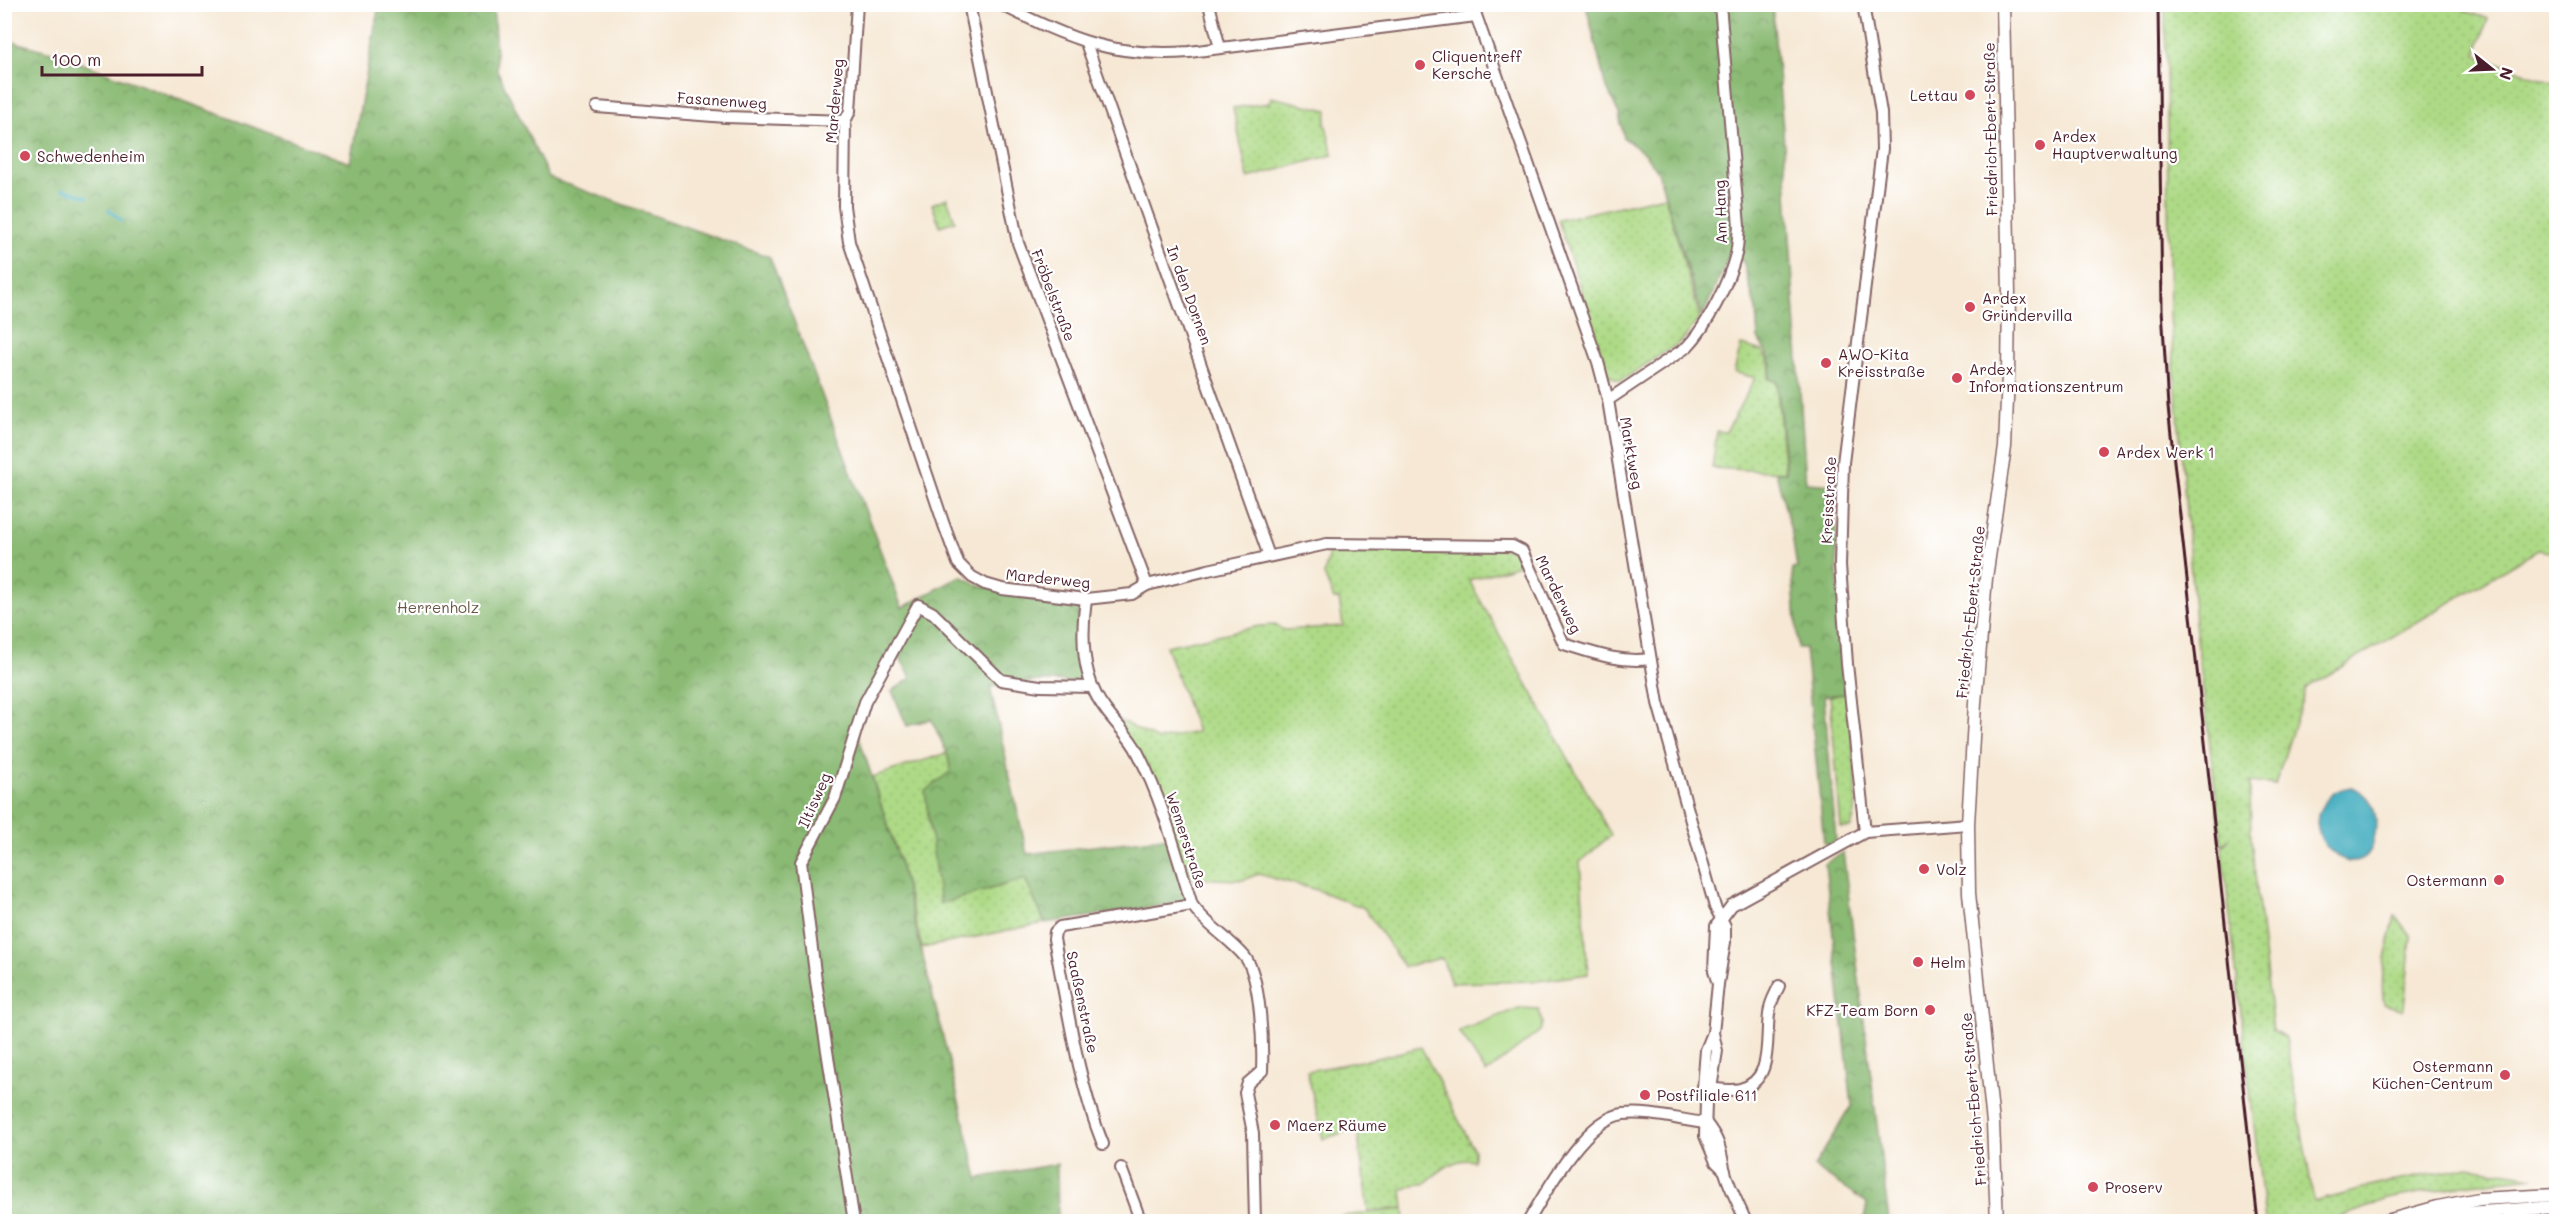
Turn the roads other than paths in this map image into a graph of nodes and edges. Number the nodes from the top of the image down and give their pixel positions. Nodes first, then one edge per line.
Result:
1 (857, 4) edge
2 (969, 4) edge
3 (1000, 4) edge
4 (1209, 4) edge
5 (1472, 4) edge
6 (1720, 4) edge
7 (1863, 4) edge
8 (2003, 4) edge
9 (1476, 16) junction
10 (1086, 43) junction
11 (1220, 48) junction
12 (597, 107) dead end
13 (845, 121) junction
14 (1608, 400) junction
15 (1269, 556) junction
16 (1148, 585) junction
17 (1086, 599) junction
18 (1650, 658) junction
19 (1092, 687) junction
20 (1968, 824) junction
21 (1865, 832) junction
22 (1192, 905) junction
23 (1722, 916) junction
24 (1779, 986) dead end
25 (1708, 1088) junction
26 (1706, 1123) junction
27 (1102, 1144) dead end
28 (1121, 1168) dead end
29 (2556, 1195) edge
30 (2556, 1207) edge
31 (2405, 1217) junction
32 (854, 1221) edge
33 (1141, 1221) edge
34 (1255, 1221) edge
35 (1528, 1221) edge
36 (1746, 1221) edge
37 (1998, 1221) edge
38 (2383, 1221) edge

1 - 13 street, Marderweg
2 - 16 street, Fröbelstraße
3 - 10 street
4 - 11 street
5 - 9 street, Marktweg
6 - 14 street, Am Hang
7 - 21 street, Kreisstraße
8 - 20 street, Friedrich-Ebert-Straße
9 - 11 street
9 - 14 street, Marktweg
10 - 11 street
10 - 15 street, In den Dornen
12 - 13 street, Fasanenweg
13 - 17 street, Marderweg
14 - 18 street, Marktweg
15 - 16 street, Marderweg
15 - 18 street, Marderweg
16 - 17 street, Marderweg
17 - 19 street, Wemerstraße
18 - 23 street, Marktweg
19 - 22 street, Wemerstraße
19 - 32 street, Iltisweg
20 - 21 street
20 - 37 street, Friedrich-Ebert-Straße
21 - 23 street
22 - 27 street, Saaßenstraße
22 - 34 street, Wemerstraße
23 - 25 street
24 - 25 street
25 - 26 street
26 - 35 street
26 - 36 street
28 - 33 street
29 - 31 street
30 - 31 street
31 - 38 street

